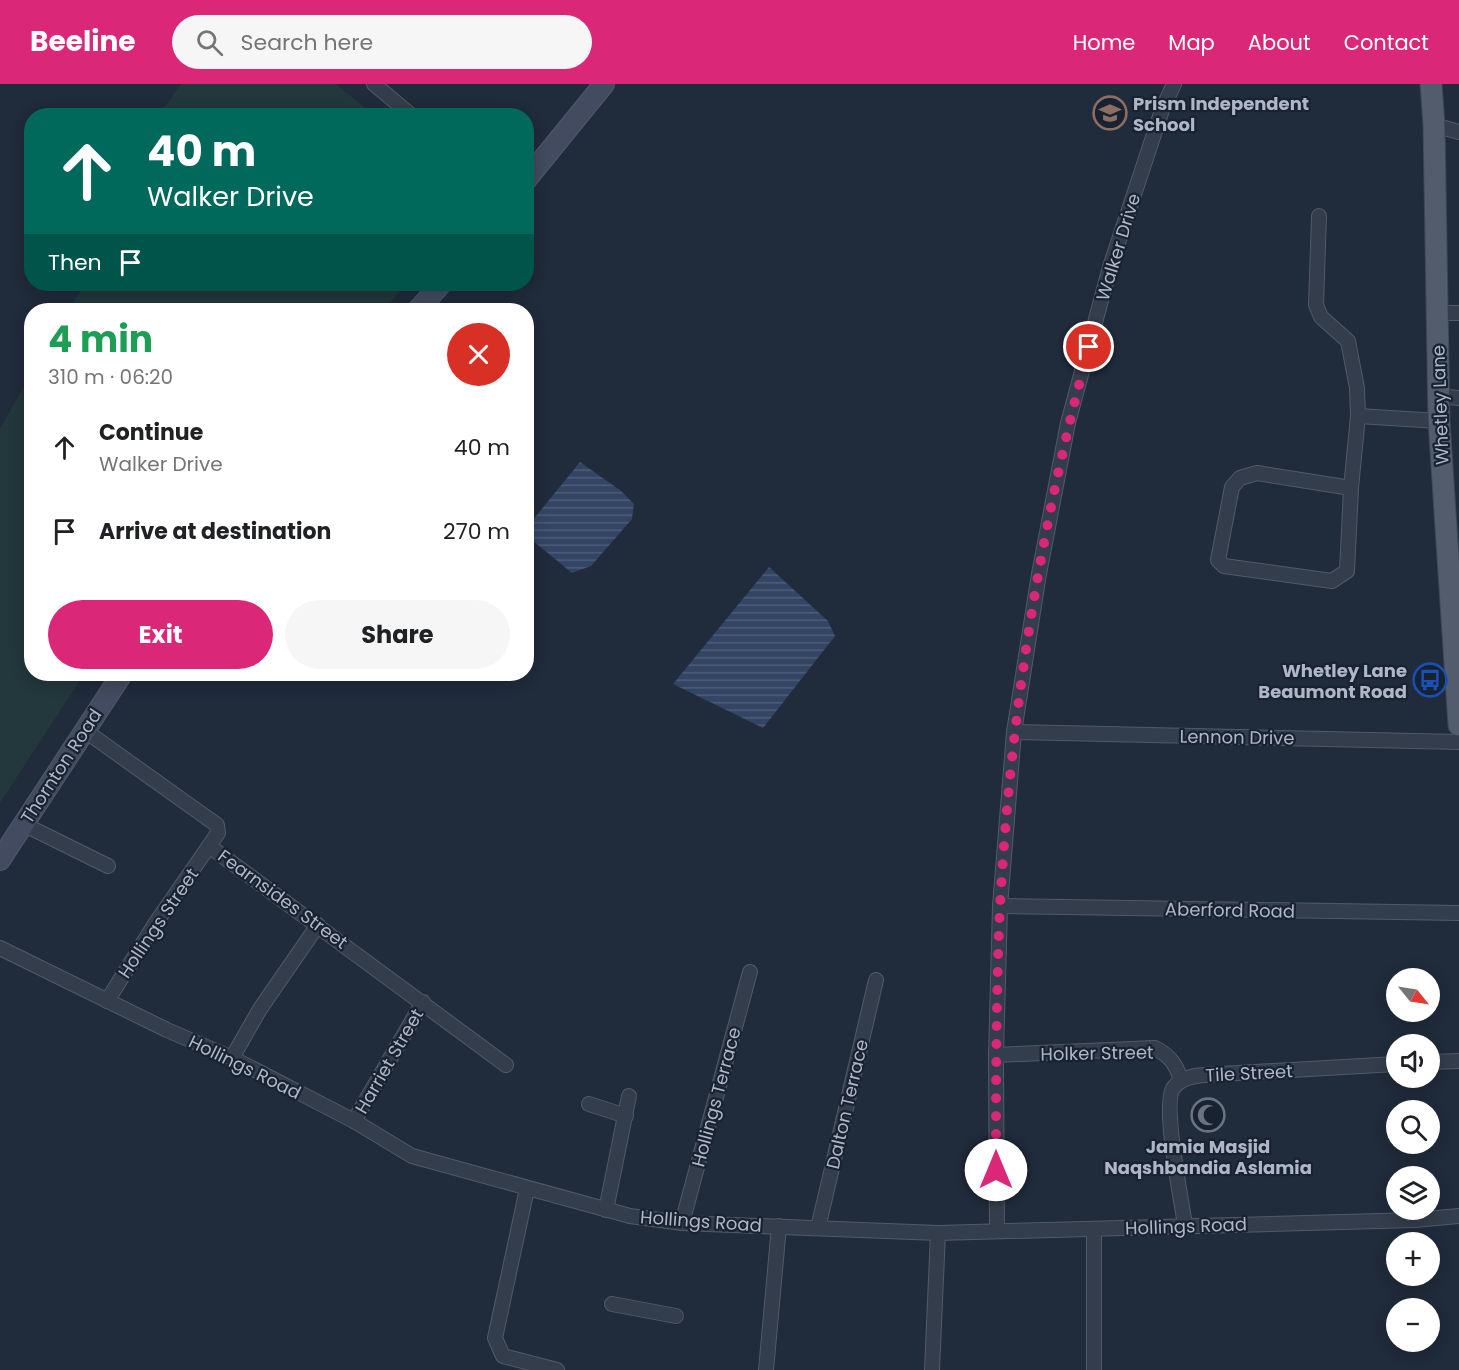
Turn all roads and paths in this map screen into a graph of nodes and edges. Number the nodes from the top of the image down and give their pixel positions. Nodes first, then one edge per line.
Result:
1 (374, 84) edge
2 (604, 84) edge
3 (1174, 84) edge
4 (1431, 84) edge
5 (402, 108) edge
6 (1434, 126) junction
7 (1459, 132) edge
8 (534, 170) edge
9 (1319, 216) dead end
10 (435, 291) edge
11 (424, 303) edge
12 (1437, 313) junction
13 (1459, 313) edge
14 (1449, 397) edge
15 (1358, 416) junction
16 (1439, 421) junction
17 (1351, 488) junction
18 (1453, 567) edge
19 (117, 681) edge
20 (1459, 725) edge
21 (84, 730) junction
22 (1014, 732) junction
23 (1459, 742) edge
24 (23, 824) junction
25 (209, 846) junction
26 (0, 860) edge
27 (108, 866) dead end
28 (1000, 906) junction
29 (1459, 914) edge
30 (318, 925) junction
31 (0, 948) edge
32 (750, 972) dead end
33 (876, 980) dead end
34 (107, 1001) junction
35 (423, 1002) junction
36 (996, 1055) junction
37 (232, 1058) junction
38 (1459, 1061) edge
39 (1440, 1062) edge
40 (506, 1065) dead end
41 (1386, 1065) edge
42 (1181, 1080) junction
43 (629, 1096) dead end
44 (589, 1104) dead end
45 (626, 1116) junction
46 (354, 1121) junction
47 (527, 1189) junction
48 (606, 1210) junction
49 (1459, 1216) edge
50 (682, 1223) junction
51 (1185, 1225) junction
52 (779, 1226) junction
53 (818, 1228) junction
54 (1094, 1228) junction
55 (997, 1230) junction
56 (938, 1233) junction
57 (612, 1304) dead end
58 (676, 1316) dead end
59 (557, 1370) edge
60 (766, 1370) edge
61 (932, 1370) edge
62 (1094, 1370) edge

1 - 5 street
2 - 8 main road
3 - 22 street, Walker Drive
4 - 6 main road, Whetley Lane
6 - 7 street
6 - 12 main road, Whetley Lane
9 - 15 street
10 - 11 main road
12 - 13 street
12 - 14 main road, Whetley Lane
14 - 16 main road, Whetley Lane
15 - 16 street
15 - 17 street
16 - 18 main road, Whetley Lane
17 - 17 street
18 - 20 main road, Whetley Lane
19 - 21 main road, Thornton Road
21 - 24 main road, Thornton Road
21 - 25 street, Fearnsides Street
22 - 23 street, Lennon Drive
22 - 28 street, Walker Drive
24 - 26 main road, Thornton Road
24 - 27 street
25 - 30 street, Fearnsides Street
25 - 34 street, Hollings Street
28 - 29 street, Aberford Road
28 - 36 street, Walker Drive
30 - 35 street, Fearnsides Street
30 - 37 street
31 - 34 street, Hollings Road
32 - 50 street, Hollings Terrace
33 - 53 street, Dalton Terrace
34 - 37 street, Hollings Road
35 - 40 street, Fearnsides Street
35 - 46 street, Harriet Street
36 - 42 street, Holker Street
36 - 55 street, Walker Drive
37 - 46 street, Hollings Road
38 - 39 street
41 - 42 street, Tile Street
42 - 51 street, Tile Street
43 - 45 street
44 - 45 street
45 - 48 street
46 - 47 street, Hollings Road
47 - 48 street, Hollings Road
47 - 59 street
48 - 50 street, Hollings Road
49 - 51 street, Hollings Road
50 - 52 street, Hollings Road
51 - 54 street, Hollings Road
52 - 53 street, Hollings Road
52 - 60 street
53 - 56 street, Hollings Road
54 - 55 street, Hollings Road
54 - 62 street
55 - 56 street, Hollings Road
56 - 61 street
57 - 58 street

